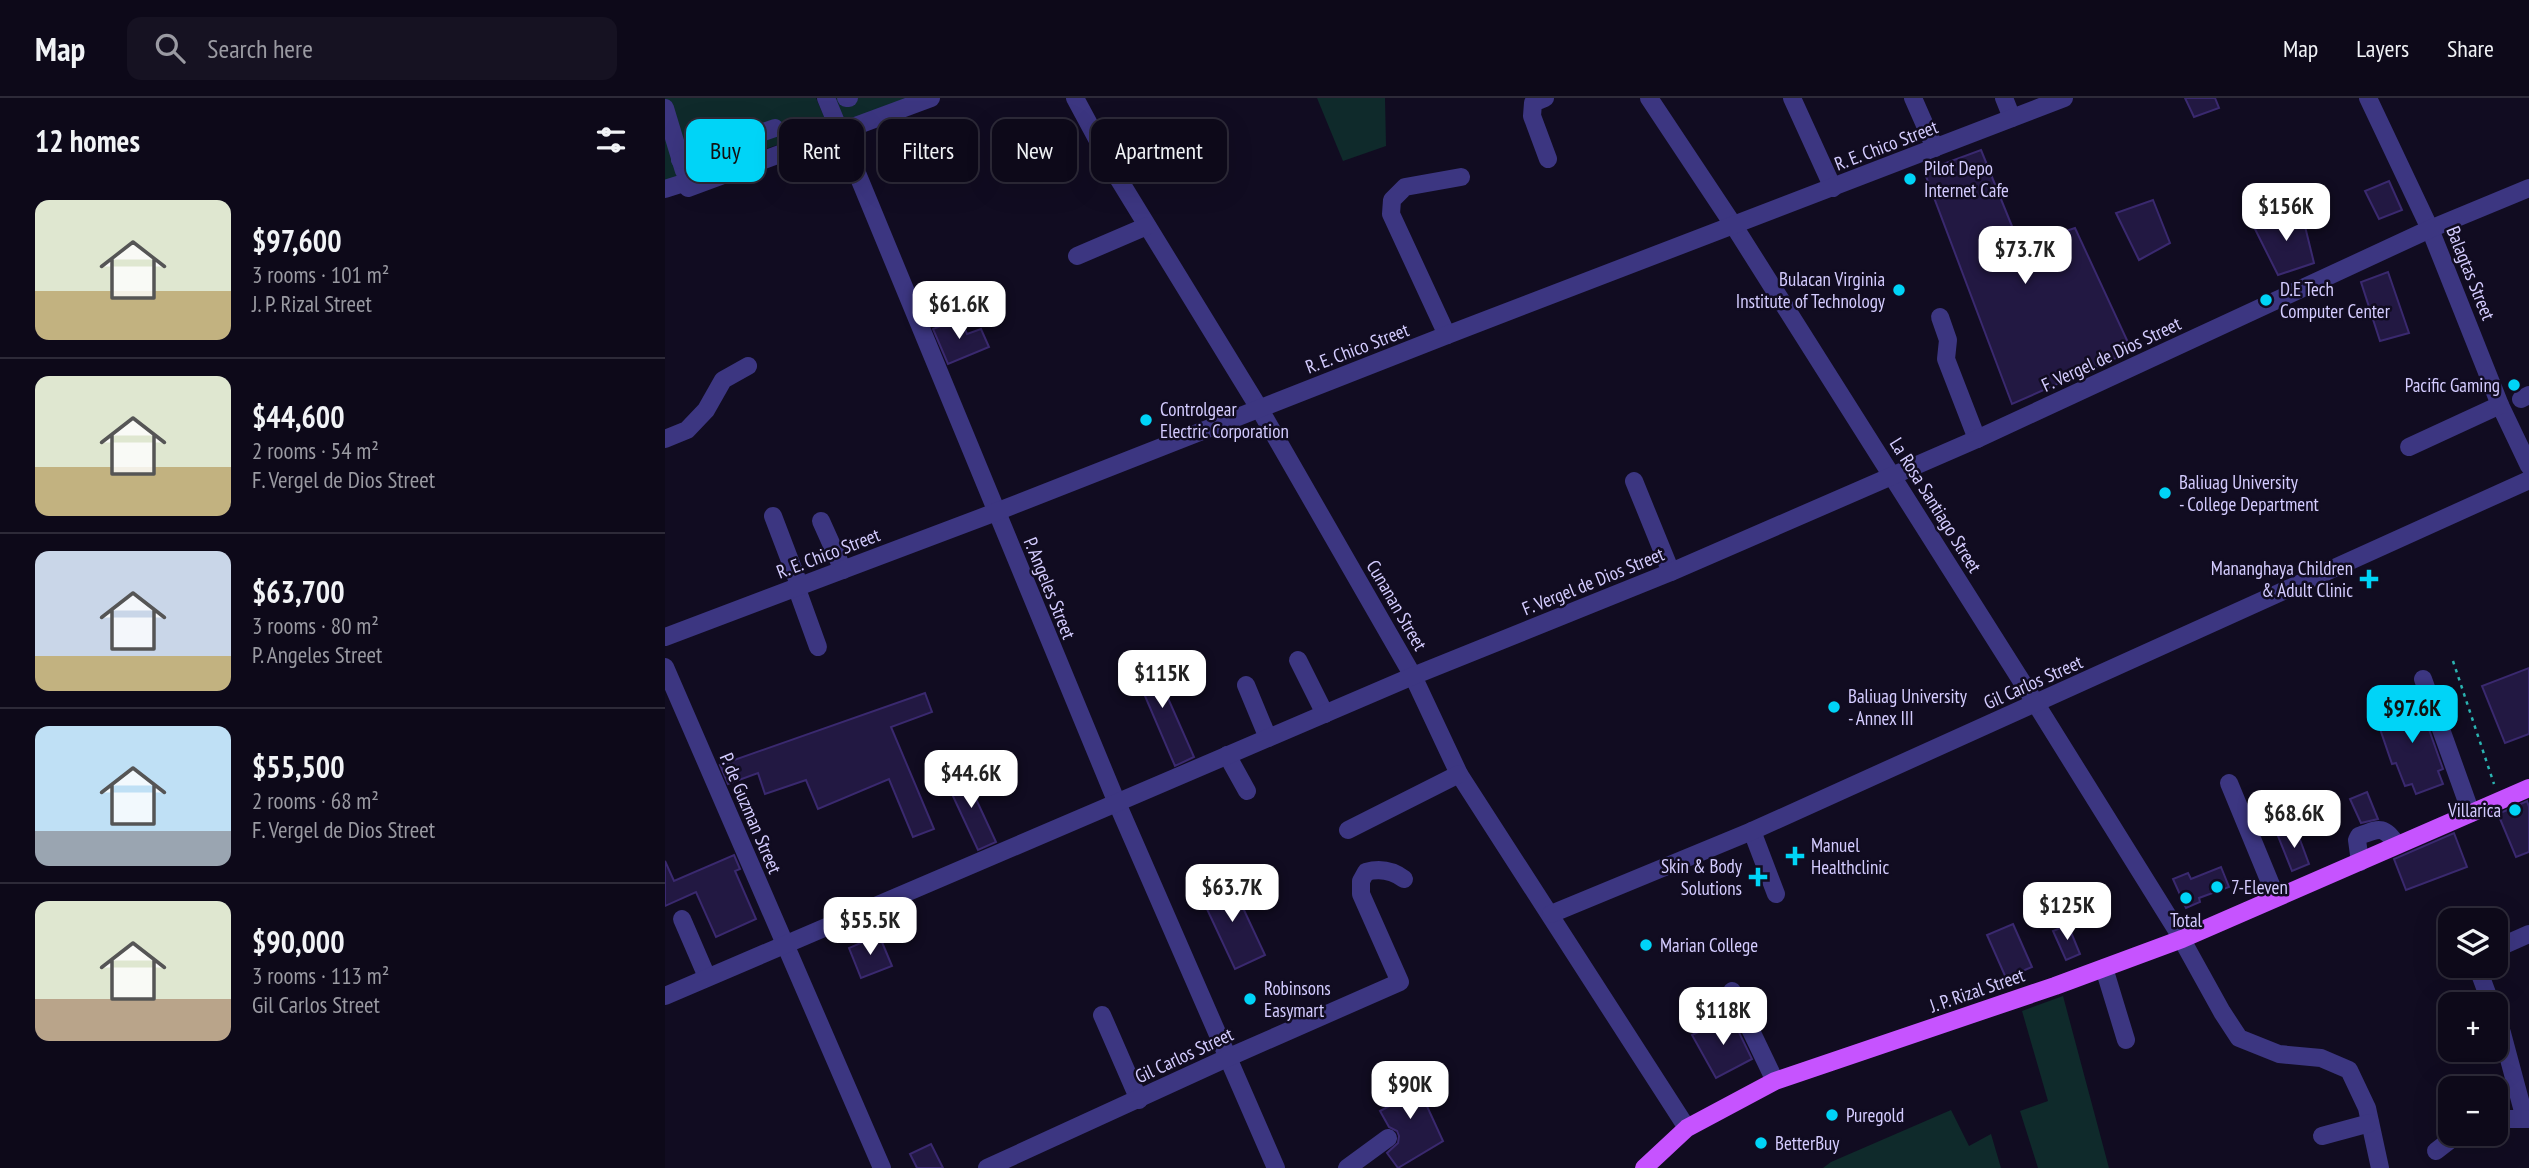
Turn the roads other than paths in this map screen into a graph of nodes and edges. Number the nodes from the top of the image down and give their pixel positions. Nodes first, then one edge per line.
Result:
1 (826, 98) edge
2 (931, 98) edge
3 (1075, 98) edge
4 (1545, 98) edge
5 (1649, 98) edge
6 (1792, 98) edge
7 (1913, 98) edge
8 (2004, 98) edge
9 (2064, 98) edge
10 (2368, 98) edge
11 (665, 107) edge
12 (2012, 118) junction
13 (834, 119) edge
14 (864, 122) edge
15 (775, 128) dead end
16 (1091, 128) edge
17 (1935, 148) junction
18 (1548, 159) dead end
19 (680, 160) junction
20 (1461, 177) dead end
21 (686, 179) edge
22 (687, 182) joint
23 (704, 182) edge
24 (860, 182) edge
25 (1120, 182) edge
26 (1833, 188) junction
27 (665, 189) edge
28 (2526, 195) edge
29 (1147, 226) junction
30 (1734, 226) junction
31 (2430, 229) junction
32 (1077, 256) dead end
33 (1940, 317) dead end
34 (1447, 335) junction
35 (748, 366) dead end
36 (2500, 405) junction
37 (1259, 408) junction
38 (665, 439) edge
39 (1977, 439) junction
40 (2409, 447) dead end
41 (2529, 466) edge
42 (1893, 476) junction
43 (2529, 480) edge
44 (1634, 481) dead end
45 (996, 512) junction
46 (773, 516) dead end
47 (821, 521) dead end
48 (843, 570) junction
49 (1671, 572) junction
50 (799, 588) junction
51 (665, 637) edge
52 (818, 647) dead end
53 (1298, 660) dead end
54 (665, 667) edge
55 (1413, 676) junction
56 (2423, 679) dead end
57 (1246, 685) dead end
58 (2036, 704) junction
59 (1325, 714) junction
60 (1268, 738) junction
61 (1227, 755) junction
62 (1459, 774) junction
63 (2229, 783) dead end
64 (2529, 788) edge
65 (1247, 791) dead end
66 (1117, 803) junction
67 (2472, 813) junction
68 (1348, 830) dead end
69 (1752, 831) junction
70 (1404, 879) dead end
71 (1776, 894) dead end
72 (2276, 897) junction
73 (1551, 914) junction
74 (682, 919) dead end
75 (2529, 934) edge
76 (2182, 939) junction
77 (2508, 943) edge
78 (784, 944) junction
79 (2104, 968) junction
80 (707, 977) junction
81 (1732, 991) dead end
82 (665, 996) edge
83 (1103, 1016) dead end
84 (2126, 1040) dead end
85 (2508, 1047) edge
86 (1227, 1058) junction
87 (1775, 1081) junction
88 (2523, 1084) edge
89 (1139, 1100) junction
90 (2508, 1119) edge
91 (2527, 1119) edge
92 (2371, 1123) junction
93 (1687, 1128) junction
94 (2322, 1136) dead end
95 (1388, 1138) dead end
96 (2442, 1146) edge
97 (2436, 1151) dead end
98 (882, 1168) edge
99 (987, 1168) edge
100 (1276, 1168) edge
101 (1347, 1168) edge
102 (1644, 1168) edge
103 (2380, 1168) edge

1 - 13 street, P. Angeles Street
2 - 14 street
3 - 16 street, Cunanan Street
4 - 18 street
5 - 30 street, La Rosa Santiago Street
6 - 26 street
7 - 17 street
8 - 12 street
9 - 12 street, R. E. Chico Street
10 - 31 street, Balagtas Street
11 - 19 street
12 - 17 street, R. E. Chico Street
15 - 19 street
17 - 26 street, R. E. Chico Street
19 - 21 street
20 - 34 street
22 - 23 street
22 - 27 street
24 - 45 street, P. Angeles Street
25 - 29 street, Cunanan Street
26 - 30 street, R. E. Chico Street
28 - 31 street, F. Vergel de Dios Street
29 - 32 street
29 - 37 street, Cunanan Street
30 - 34 street, R. E. Chico Street
30 - 42 street, La Rosa Santiago Street
31 - 36 street, Balagtas Street
31 - 39 street, F. Vergel de Dios Street
33 - 39 street
34 - 37 street, R. E. Chico Street
35 - 38 street
36 - 40 street
36 - 41 street, Balagtas Street
37 - 45 street, R. E. Chico Street
37 - 55 street, Cunanan Street
39 - 42 street, F. Vergel de Dios Street
42 - 49 street, F. Vergel de Dios Street
42 - 58 street, La Rosa Santiago Street
43 - 58 street, Gil Carlos Street
44 - 49 street
45 - 48 street, R. E. Chico Street
45 - 66 street, P. Angeles Street
46 - 50 street
47 - 48 street
48 - 50 street, R. E. Chico Street
49 - 55 street, F. Vergel de Dios Street
50 - 51 street, R. E. Chico Street
50 - 52 street
53 - 59 street
54 - 78 street, P. de Guzman Street
55 - 59 street, F. Vergel de Dios Street
55 - 62 street, Cunanan Street
56 - 67 street
57 - 60 street
58 - 69 street, Gil Carlos Street
58 - 76 street, La Rosa Santiago Street
59 - 60 street, F. Vergel de Dios Street
60 - 61 street, F. Vergel de Dios Street
61 - 65 street
61 - 66 street, F. Vergel de Dios Street
62 - 68 street
62 - 73 street, Cunanan Street
63 - 72 street
64 - 67 main road, J. P. Rizal Street
66 - 78 street, F. Vergel de Dios Street
66 - 86 street, P. Angeles Street
67 - 72 main road, J. P. Rizal Street
69 - 71 street
69 - 73 street, Gil Carlos Street
70 - 86 street, Gil Carlos Street
72 - 76 main road, J. P. Rizal Street
73 - 93 street, Cunanan Street
74 - 80 street
75 - 77 street
76 - 79 main road, J. P. Rizal Street
76 - 92 street, La Rosa Santiago Street
78 - 80 street, F. Vergel de Dios Street
78 - 98 street, P. de Guzman Street
79 - 84 street
79 - 87 main road, J. P. Rizal Street
80 - 82 street, F. Vergel de Dios Street
81 - 87 street
83 - 89 street
85 - 88 street
86 - 89 street, Gil Carlos Street
86 - 100 street, P. Angeles Street
87 - 93 main road, J. P. Rizal Street
88 - 91 street
89 - 99 street, Gil Carlos Street
90 - 91 street
92 - 94 street
92 - 103 street
93 - 102 main road, J. P. Rizal Street
95 - 101 street
96 - 97 street

